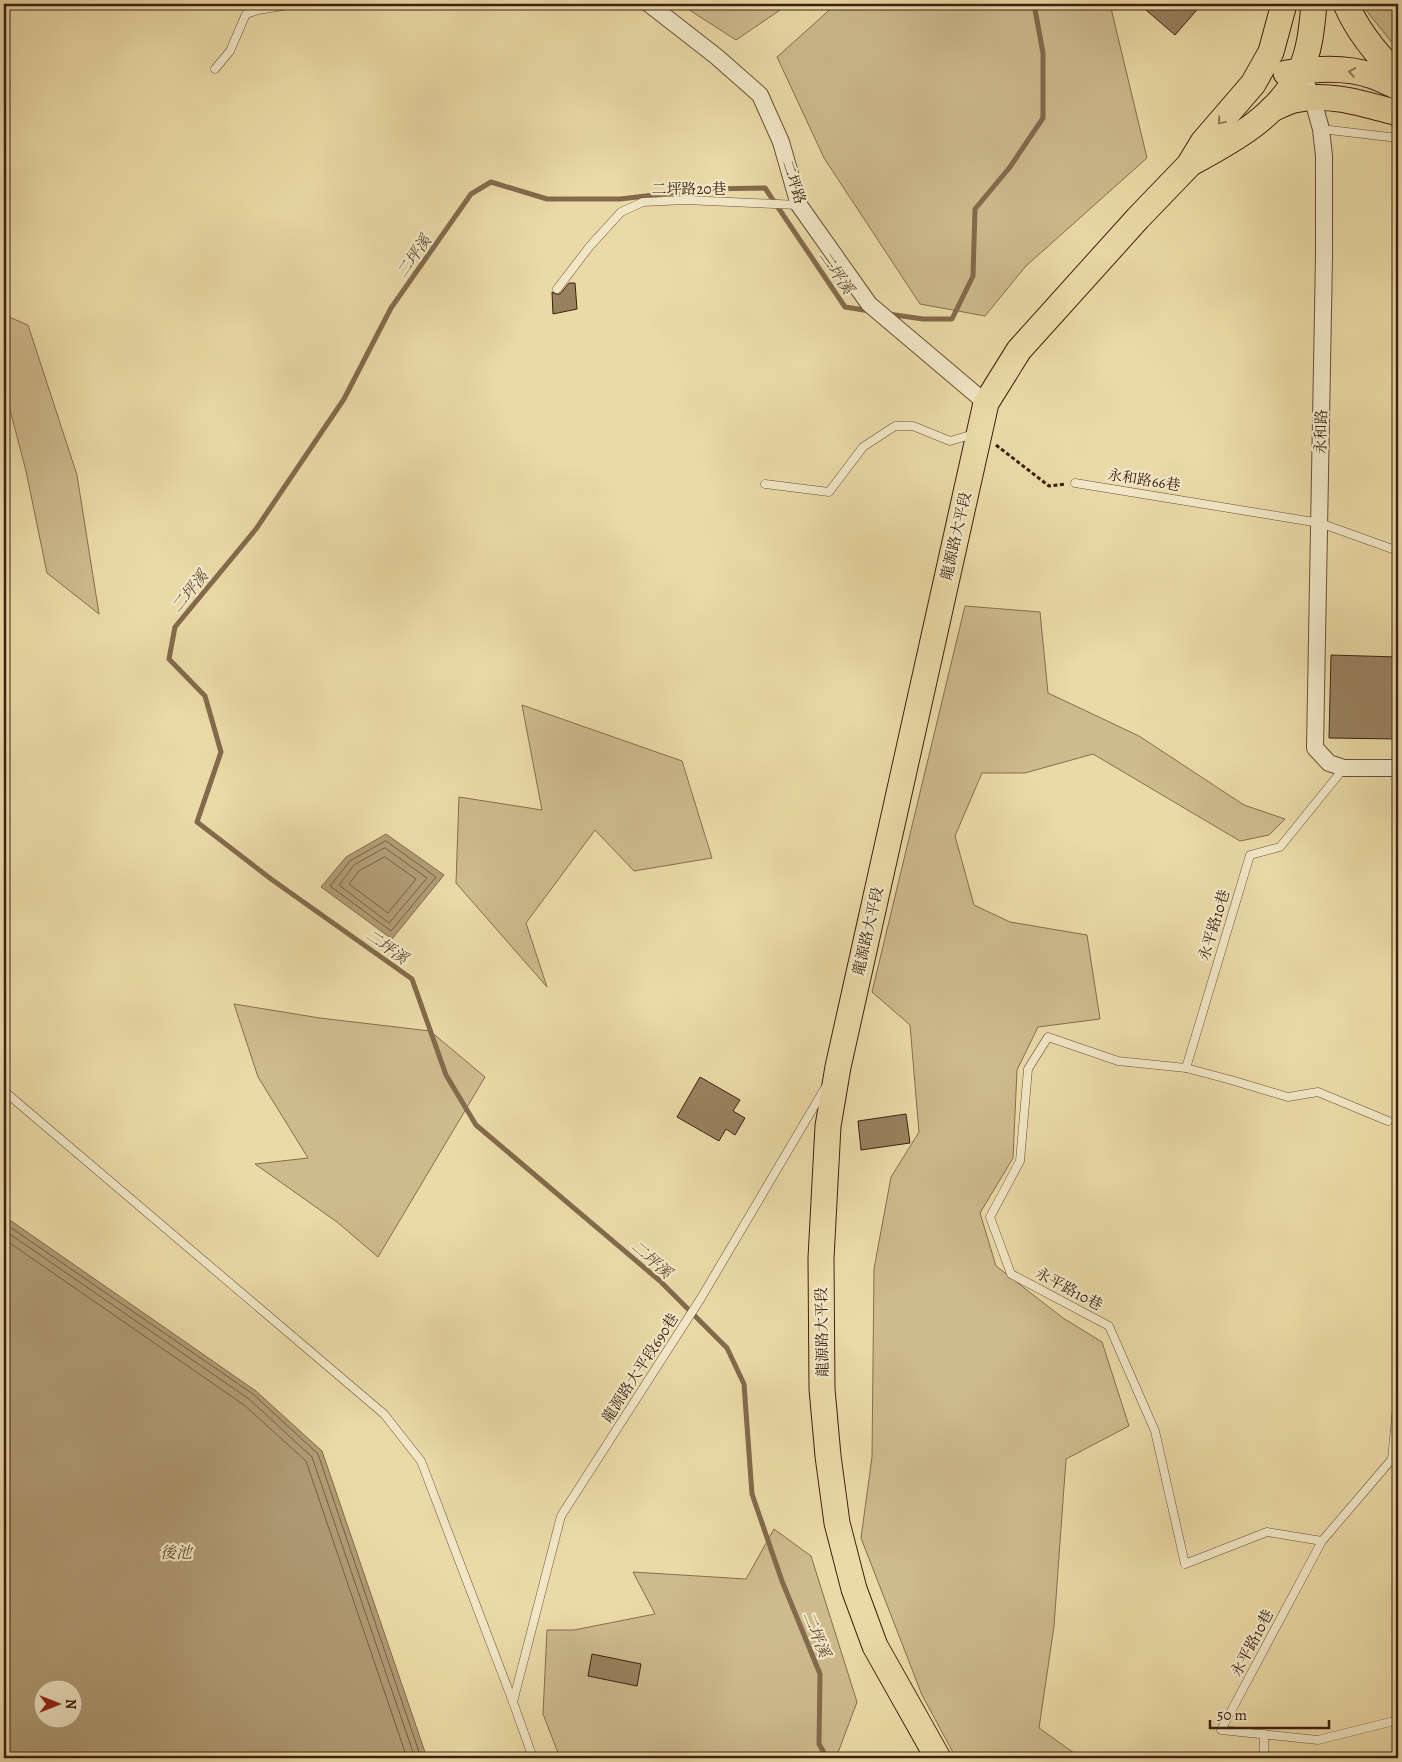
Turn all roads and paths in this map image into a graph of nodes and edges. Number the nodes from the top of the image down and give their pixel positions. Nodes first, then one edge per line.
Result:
1 (295, 4) edge
2 (649, 4) edge
3 (1314, 4) edge
4 (1346, 4) edge
5 (1283, 10) edge
6 (215, 69) dead end
7 (1301, 71) junction
8 (1398, 75) edge
9 (1253, 84) junction
10 (1398, 87) edge
11 (1312, 97) junction
12 (1355, 102) junction
13 (1272, 109) junction
14 (1398, 113) edge
15 (1321, 129) junction
16 (1398, 138) edge
17 (1189, 165) junction
18 (799, 205) junction
19 (557, 289) dead end
20 (986, 403) junction
21 (979, 432) junction
22 (1075, 483) joint
23 (765, 484) dead end
24 (1320, 523) junction
25 (1398, 551) edge
26 (1337, 765) junction
27 (1398, 768) edge
28 (838, 1067) junction
29 (1186, 1068) junction
30 (4, 1091) edge
31 (1388, 1121) dead end
32 (1397, 1407) dead end
33 (1322, 1541) junction
34 (513, 1702) junction
35 (1398, 1720) edge
36 (1264, 1734) junction
37 (532, 1758) edge
38 (938, 1758) edge
39 (1264, 1758) edge

1 - 6 lane
2 - 18 street, 二坪路
3 - 7 main road, 龍源路大平段
4 - 8 main road
5 - 7 main road, 龍源路大平段
5 - 9 main road, 龍源路大平段
7 - 9 main road, 龍源路大平段
10 -> 7 main road
7 - 11 street, 永和路
7 - 12 main road
7 - 13 main road, 龍源路大平段
9 -> 17 main road, 龍源路大平段
11 - 12 main road
11 - 13 main road
11 - 15 street, 永和路
12 - 14 main road
13 - 17 main road, 龍源路大平段
15 - 16 lane
15 - 24 street, 永和路
17 - 20 main road, 龍源路大平段
18 - 19 lane, 二坪路20巷
18 - 20 street, 二坪路
20 - 21 main road, 龍源路大平段
21 - 22 path
21 - 23 lane
21 - 28 main road, 龍源路大平段
22 - 24 lane, 永和路66巷
24 - 25 lane, 永和路66巷
24 - 26 street, 永和路
26 - 27 street
26 - 29 lane, 永平路10巷
28 - 34 lane, 龍源路大平段690巷
28 - 38 main road, 龍源路大平段
29 - 31 lane
29 - 33 lane, 永平路10巷
30 - 34 lane
32 - 33 lane
33 - 36 lane, 永平路10巷
34 - 37 lane
35 - 36 lane, 永平路10巷
36 - 39 lane

